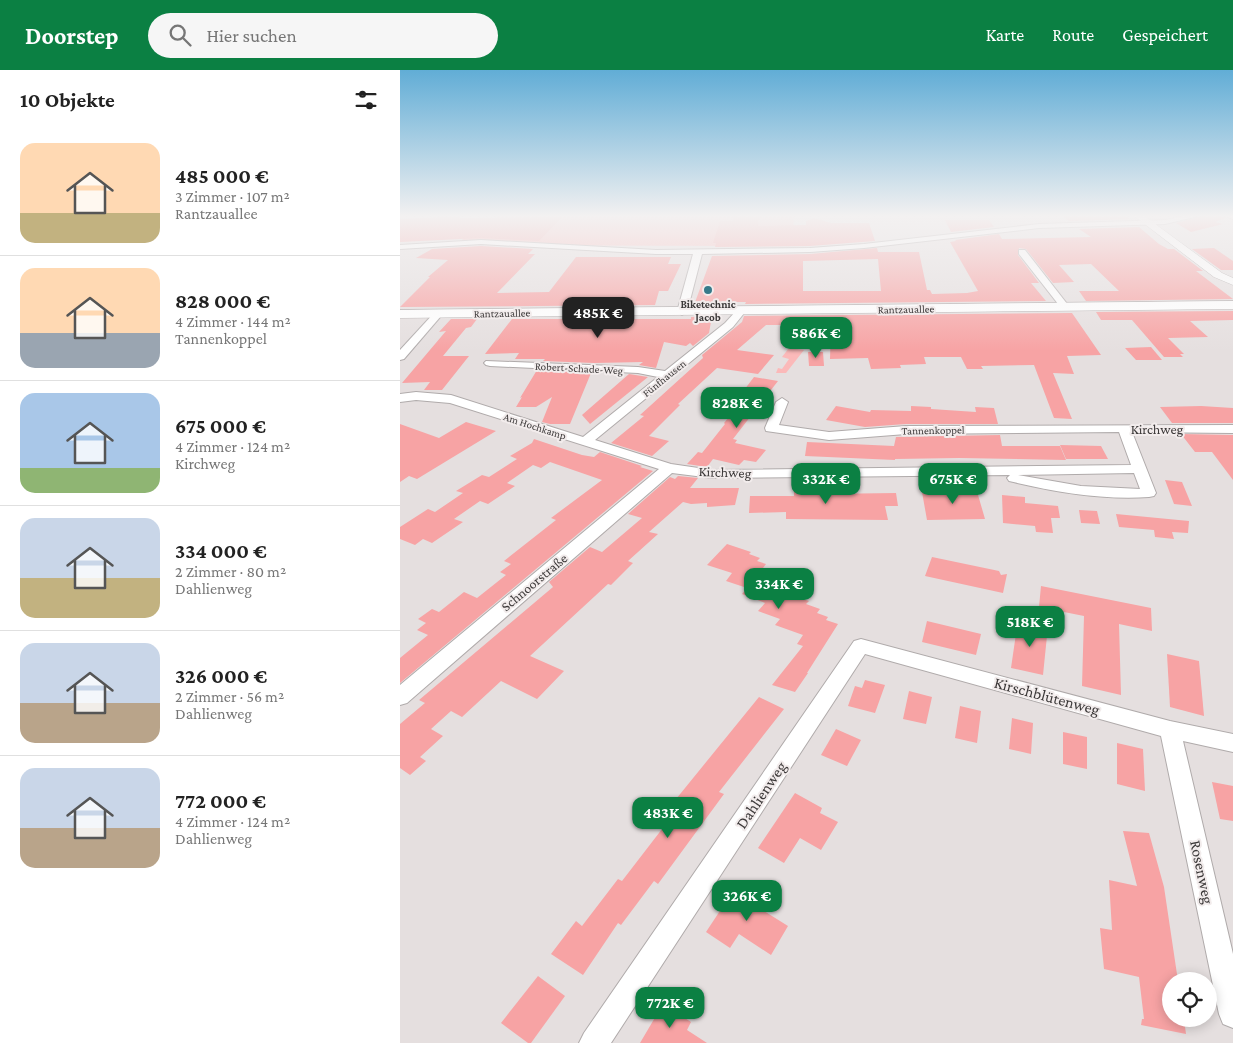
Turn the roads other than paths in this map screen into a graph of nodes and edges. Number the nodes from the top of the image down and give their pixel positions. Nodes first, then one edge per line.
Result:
1 (696, 260) edge
2 (1029, 260) edge
3 (1198, 260) edge
4 (1233, 282) edge
5 (1233, 305) edge
6 (1065, 307) junction
7 (682, 312) junction
8 (740, 312) junction
9 (400, 314) edge
10 (438, 314) junction
11 (400, 357) edge
12 (490, 363) dead end
13 (669, 375) junction
14 (400, 398) edge
15 (782, 402) dead end
16 (1124, 428) junction
17 (1233, 429) edge
18 (585, 442) junction
19 (669, 468) junction
20 (1138, 469) junction
21 (991, 472) junction
22 (861, 646) joint
23 (400, 697) edge
24 (1170, 730) junction
25 (1233, 743) edge
26 (1233, 1014) edge
27 (594, 1043) edge

1 - 7 street
2 - 6 street
3 - 4 street
5 - 6 main road, Rantzauallee
6 - 8 main road, Rantzauallee
7 - 8 main road, Rantzauallee
7 - 10 main road, Rantzauallee
8 - 13 street, Fünfhausen
9 - 10 main road, Rantzauallee
10 - 11 street
12 - 13 street, Robert-Schade-Weg
13 - 18 street, Fünfhausen
14 - 18 street, Am Hochkamp
15 - 16 street, Tannenkoppel
16 - 17 street, Kirchweg
16 - 20 street, Kirchweg
18 - 19 street, Am Hochkamp
19 - 21 street, Kirchweg
19 - 23 street, Schnoorstraße
20 - 21 street, Kirchweg
20 - 21 street, Kirchweg
22 - 24 street, Kirschblütenweg
22 - 27 street, Dahlienweg
24 - 25 street, Kirschblütenweg
24 - 26 street, Rosenweg

